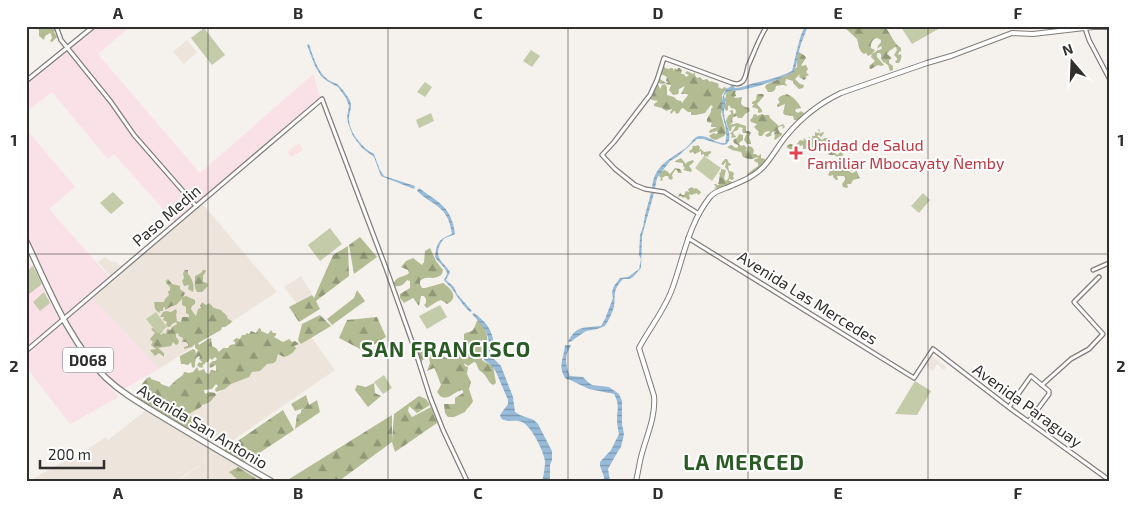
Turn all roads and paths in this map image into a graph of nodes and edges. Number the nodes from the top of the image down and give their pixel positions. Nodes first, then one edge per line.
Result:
1 (56, 26) edge
2 (94, 26) edge
3 (767, 26) edge
4 (1109, 27) edge
5 (1084, 28) junction
6 (67, 48) junction
7 (1109, 78) edge
8 (26, 81) edge
9 (196, 206) junction
10 (699, 214) junction
11 (688, 238) junction
12 (26, 240) edge
13 (26, 246) edge
14 (1109, 263) edge
15 (1093, 270) dead end
16 (1099, 277) dead end
17 (63, 321) junction
18 (933, 349) joint
19 (26, 351) edge
20 (1042, 385) junction
21 (121, 393) junction
22 (1009, 407) junction
23 (1029, 421) junction
24 (1109, 480) edge
25 (267, 481) edge
26 (271, 481) edge
27 (467, 481) edge
28 (636, 481) edge

1 - 6 street
2 - 6 street
3 - 10 street
4 - 5 main road
5 - 7 street
5 - 10 main road
6 - 8 street
6 - 9 street
9 - 17 street, Paso Medin
9 - 27 street, Paso Medin
10 - 11 main road
11 - 18 street, Avenida Las Mercedes
11 - 28 main road
12 - 17 main road, D068
13 - 17 main road, D068
14 - 15 street
16 - 20 street
17 - 19 street, Paso Medin
17 - 21 main road, D068
18 - 22 street, Avenida Paraguay
20 - 22 street
20 - 23 street
21 - 25 main road, Avenida San Antonio / D068
21 - 26 main road, Avenida San Antonio / D068
22 - 23 street, Avenida Paraguay
23 - 24 street, Avenida Paraguay

